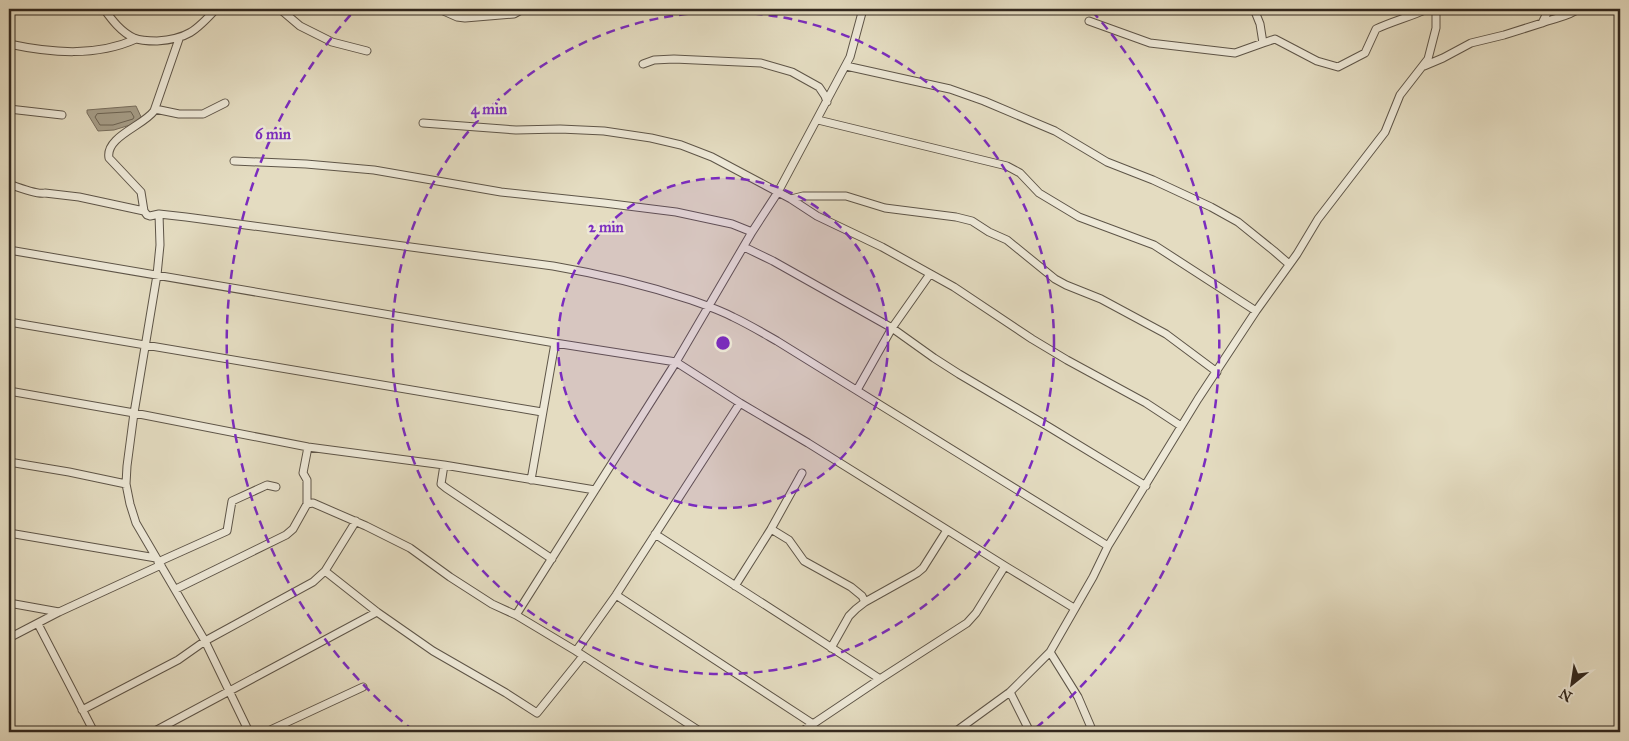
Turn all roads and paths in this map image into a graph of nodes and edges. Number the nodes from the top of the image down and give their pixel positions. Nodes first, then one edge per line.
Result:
1 (104, 9) edge
2 (216, 9) edge
3 (280, 9) edge
4 (439, 9) edge
5 (523, 9) edge
6 (863, 9) edge
7 (1254, 9) edge
8 (1427, 9) edge
9 (1436, 9) edge
10 (1547, 9) edge
11 (1578, 9) edge
12 (1089, 21) dead end
13 (1542, 23) junction
14 (136, 39) junction
15 (178, 39) junction
16 (1264, 43) junction
17 (9, 44) edge
18 (367, 52) dead end
19 (643, 64) dead end
20 (846, 66) junction
21 (1421, 68) junction
22 (827, 102) junction
23 (225, 103) dead end
24 (155, 108) junction
25 (9, 109) edge
26 (62, 115) dead end
27 (818, 120) junction
28 (423, 123) dead end
29 (234, 161) dead end
30 (9, 184) edge
31 (778, 192) junction
32 (791, 199) junction
33 (144, 211) junction
34 (159, 214) junction
35 (752, 232) junction
36 (744, 247) junction
37 (9, 250) edge
38 (1289, 264) junction
39 (930, 274) junction
40 (157, 275) junction
41 (709, 307) junction
42 (1256, 311) junction
43 (9, 322) edge
44 (892, 328) junction
45 (555, 343) junction
46 (145, 344) junction
47 (676, 362) junction
48 (1217, 372) junction
49 (857, 390) junction
50 (9, 391) edge
51 (740, 403) junction
52 (134, 412) junction
53 (542, 412) junction
54 (1181, 426) junction
55 (308, 447) junction
56 (9, 462) edge
57 (444, 464) junction
58 (802, 473) dead end
59 (531, 480) junction
60 (126, 484) junction
61 (1146, 486) junction
62 (276, 487) dead end
63 (594, 490) junction
64 (308, 504) junction
65 (356, 521) junction
66 (771, 529) junction
67 (947, 530) junction
68 (9, 533) edge
69 (655, 534) junction
70 (1108, 546) junction
71 (552, 560) junction
72 (158, 562) junction
73 (1004, 566) junction
74 (325, 572) junction
75 (735, 586) junction
76 (176, 589) junction
77 (616, 595) junction
78 (865, 602) junction
79 (9, 603) edge
80 (1074, 608) junction
81 (59, 612) junction
82 (377, 612) junction
83 (516, 615) junction
84 (38, 624) junction
85 (9, 638) edge
86 (205, 641) junction
87 (831, 648) junction
88 (576, 651) junction
89 (1050, 652) junction
90 (583, 656) junction
91 (880, 679) junction
92 (363, 687) dead end
93 (230, 692) junction
94 (1010, 692) junction
95 (82, 710) junction
96 (813, 724) junction
97 (94, 732) edge
98 (153, 732) edge
99 (249, 732) edge
100 (266, 732) edge
101 (701, 732) edge
102 (801, 732) edge
103 (955, 732) edge
104 (1030, 732) edge
105 (1093, 732) edge

1 - 14 street
2 - 15 street
3 - 18 street
4 - 5 street
6 - 20 street
7 - 16 street
8 - 16 street
9 - 21 street
10 - 13 street
11 - 13 street
12 - 16 street
13 - 21 street
14 - 15 street
14 - 17 street
15 - 24 street
19 - 22 street
20 - 22 street
20 - 38 street
21 - 38 street
22 - 27 street
23 - 24 street
24 - 33 street
25 - 26 street
27 - 31 street
27 - 42 street
28 - 31 street
29 - 35 street
30 - 33 street
31 - 32 street
31 - 35 street
32 - 39 street
32 - 48 street
33 - 34 street
34 - 40 street
34 - 41 street
35 - 36 street
36 - 41 street
36 - 44 street
37 - 40 street
38 - 42 street
39 - 44 street
39 - 54 street
40 - 45 street
40 - 46 street
41 - 47 street
41 - 49 street
42 - 48 street
43 - 46 street
44 - 49 street
44 - 61 street
45 - 47 street
45 - 53 street
46 - 52 street
46 - 53 street
47 - 51 street
47 - 63 street
48 - 54 street
49 - 70 street
50 - 52 street
51 - 67 street
51 - 69 street
52 - 55 street
52 - 60 street
53 - 59 street
54 - 61 street
55 - 57 street
55 - 64 street
56 - 60 street
57 - 59 street
57 - 71 street
58 - 66 street
59 - 63 street
60 - 72 street
61 - 70 street
62 - 72 street
63 - 71 street
64 - 65 street
64 - 76 street
65 - 74 street
65 - 83 street
66 - 75 street
66 - 78 street
67 - 73 street
67 - 78 street
68 - 72 street
69 - 75 street
69 - 77 street
70 - 80 street
71 - 83 street
72 - 76 street
72 - 81 street
73 - 80 street
73 - 91 street
74 - 82 street
74 - 86 street
75 - 87 street
76 - 86 street
77 - 88 street
77 - 96 street
78 - 87 street
79 - 81 street
80 - 89 street
81 - 84 street
82 - 90 street
82 - 93 street
83 - 88 street
84 - 85 street
84 - 95 street
86 - 93 street
86 - 95 street
87 - 91 street
88 - 90 street
89 - 94 street
89 - 105 street
90 - 101 street
91 - 96 street
92 - 100 street
93 - 98 street
93 - 99 street
94 - 103 street
94 - 104 street
95 - 97 street
96 - 102 street

